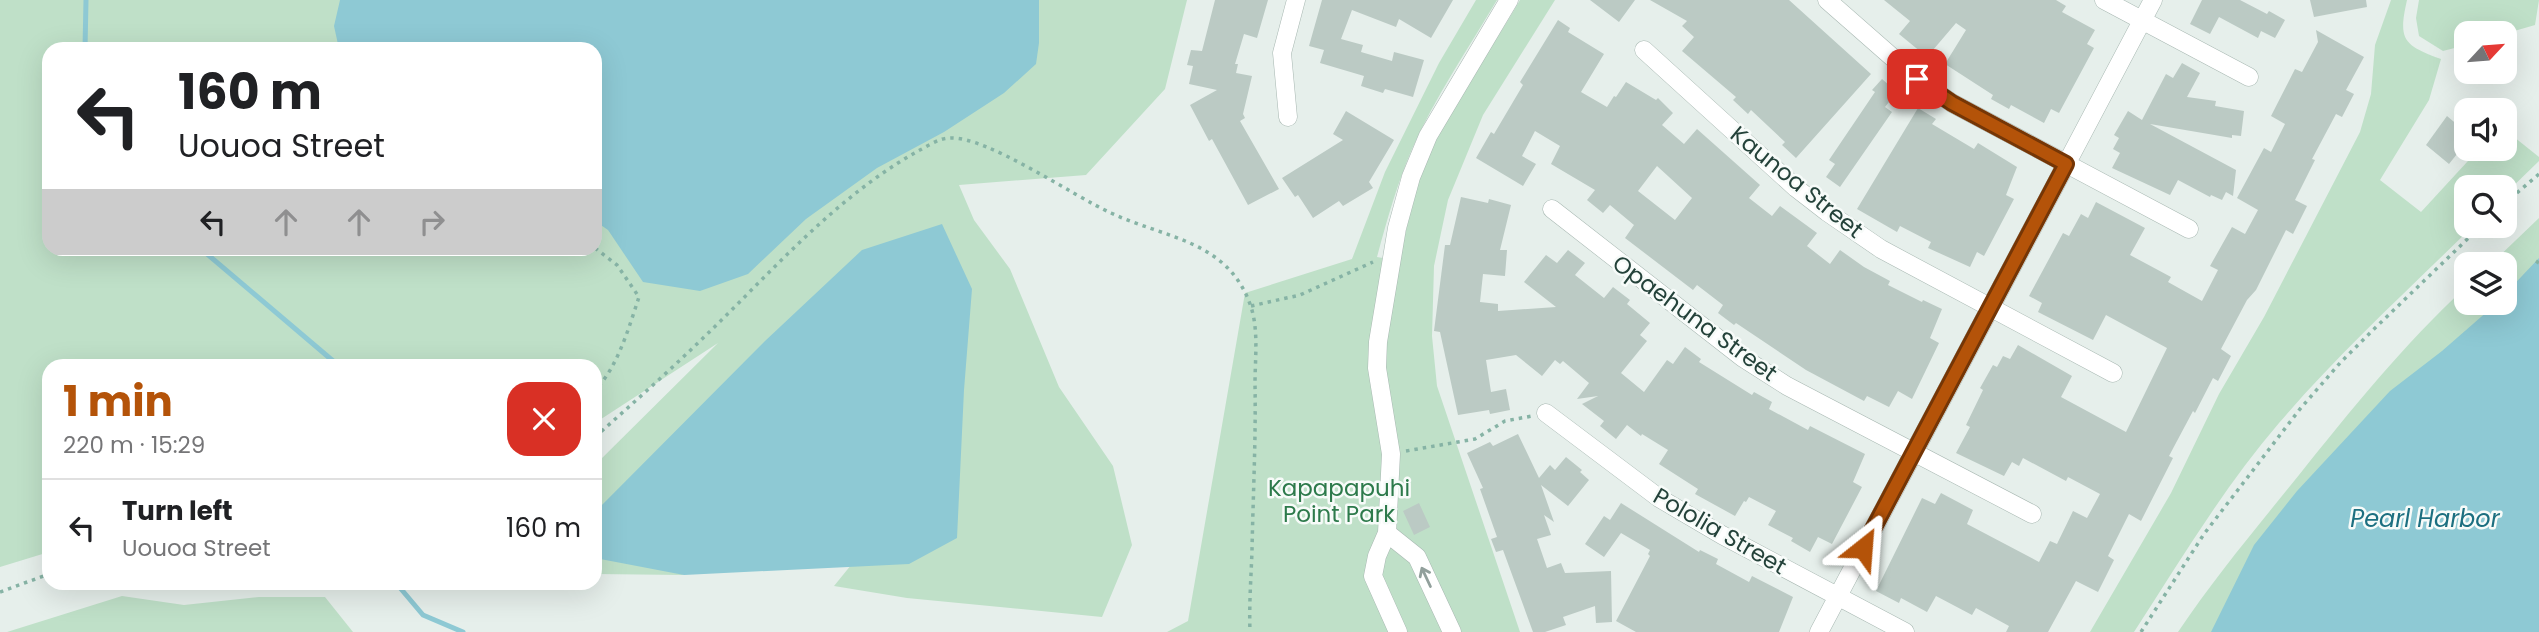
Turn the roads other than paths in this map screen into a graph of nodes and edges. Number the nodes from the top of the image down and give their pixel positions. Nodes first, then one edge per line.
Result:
1 (1296, 0) edge
2 (1509, 0) edge
3 (1827, 0) edge
4 (2104, 0) edge
5 (2153, 0) edge
6 (2142, 21) junction
7 (1644, 50) dead end
8 (2249, 77) dead end
9 (1288, 117) dead end
10 (2066, 164) junction
11 (1552, 209) dead end
12 (2189, 229) dead end
13 (1990, 308) junction
14 (2113, 373) dead end
15 (1546, 413) road end
16 (1914, 452) junction
17 (2032, 514) dead end
18 (1387, 533) junction
19 (1838, 596) junction
20 (1398, 632) edge
21 (1452, 632) edge
22 (1819, 632) edge
23 (1905, 632) edge

1 - 9 street
2 - 18 street
3 - 10 street
4 - 6 street
5 - 6 street
6 - 8 street
6 - 10 street
7 - 13 street, Kaunoa Street
10 - 12 street
10 - 13 street
11 - 16 street, Opaehuna Street
13 - 14 street, Kaunoa Street
13 - 16 street
15 - 19 street, Pololia Street
16 - 17 street, Opaehuna Street
16 - 19 street
18 - 20 street
21 -> 18 street
19 - 22 street
19 - 23 street, Pololia Street

